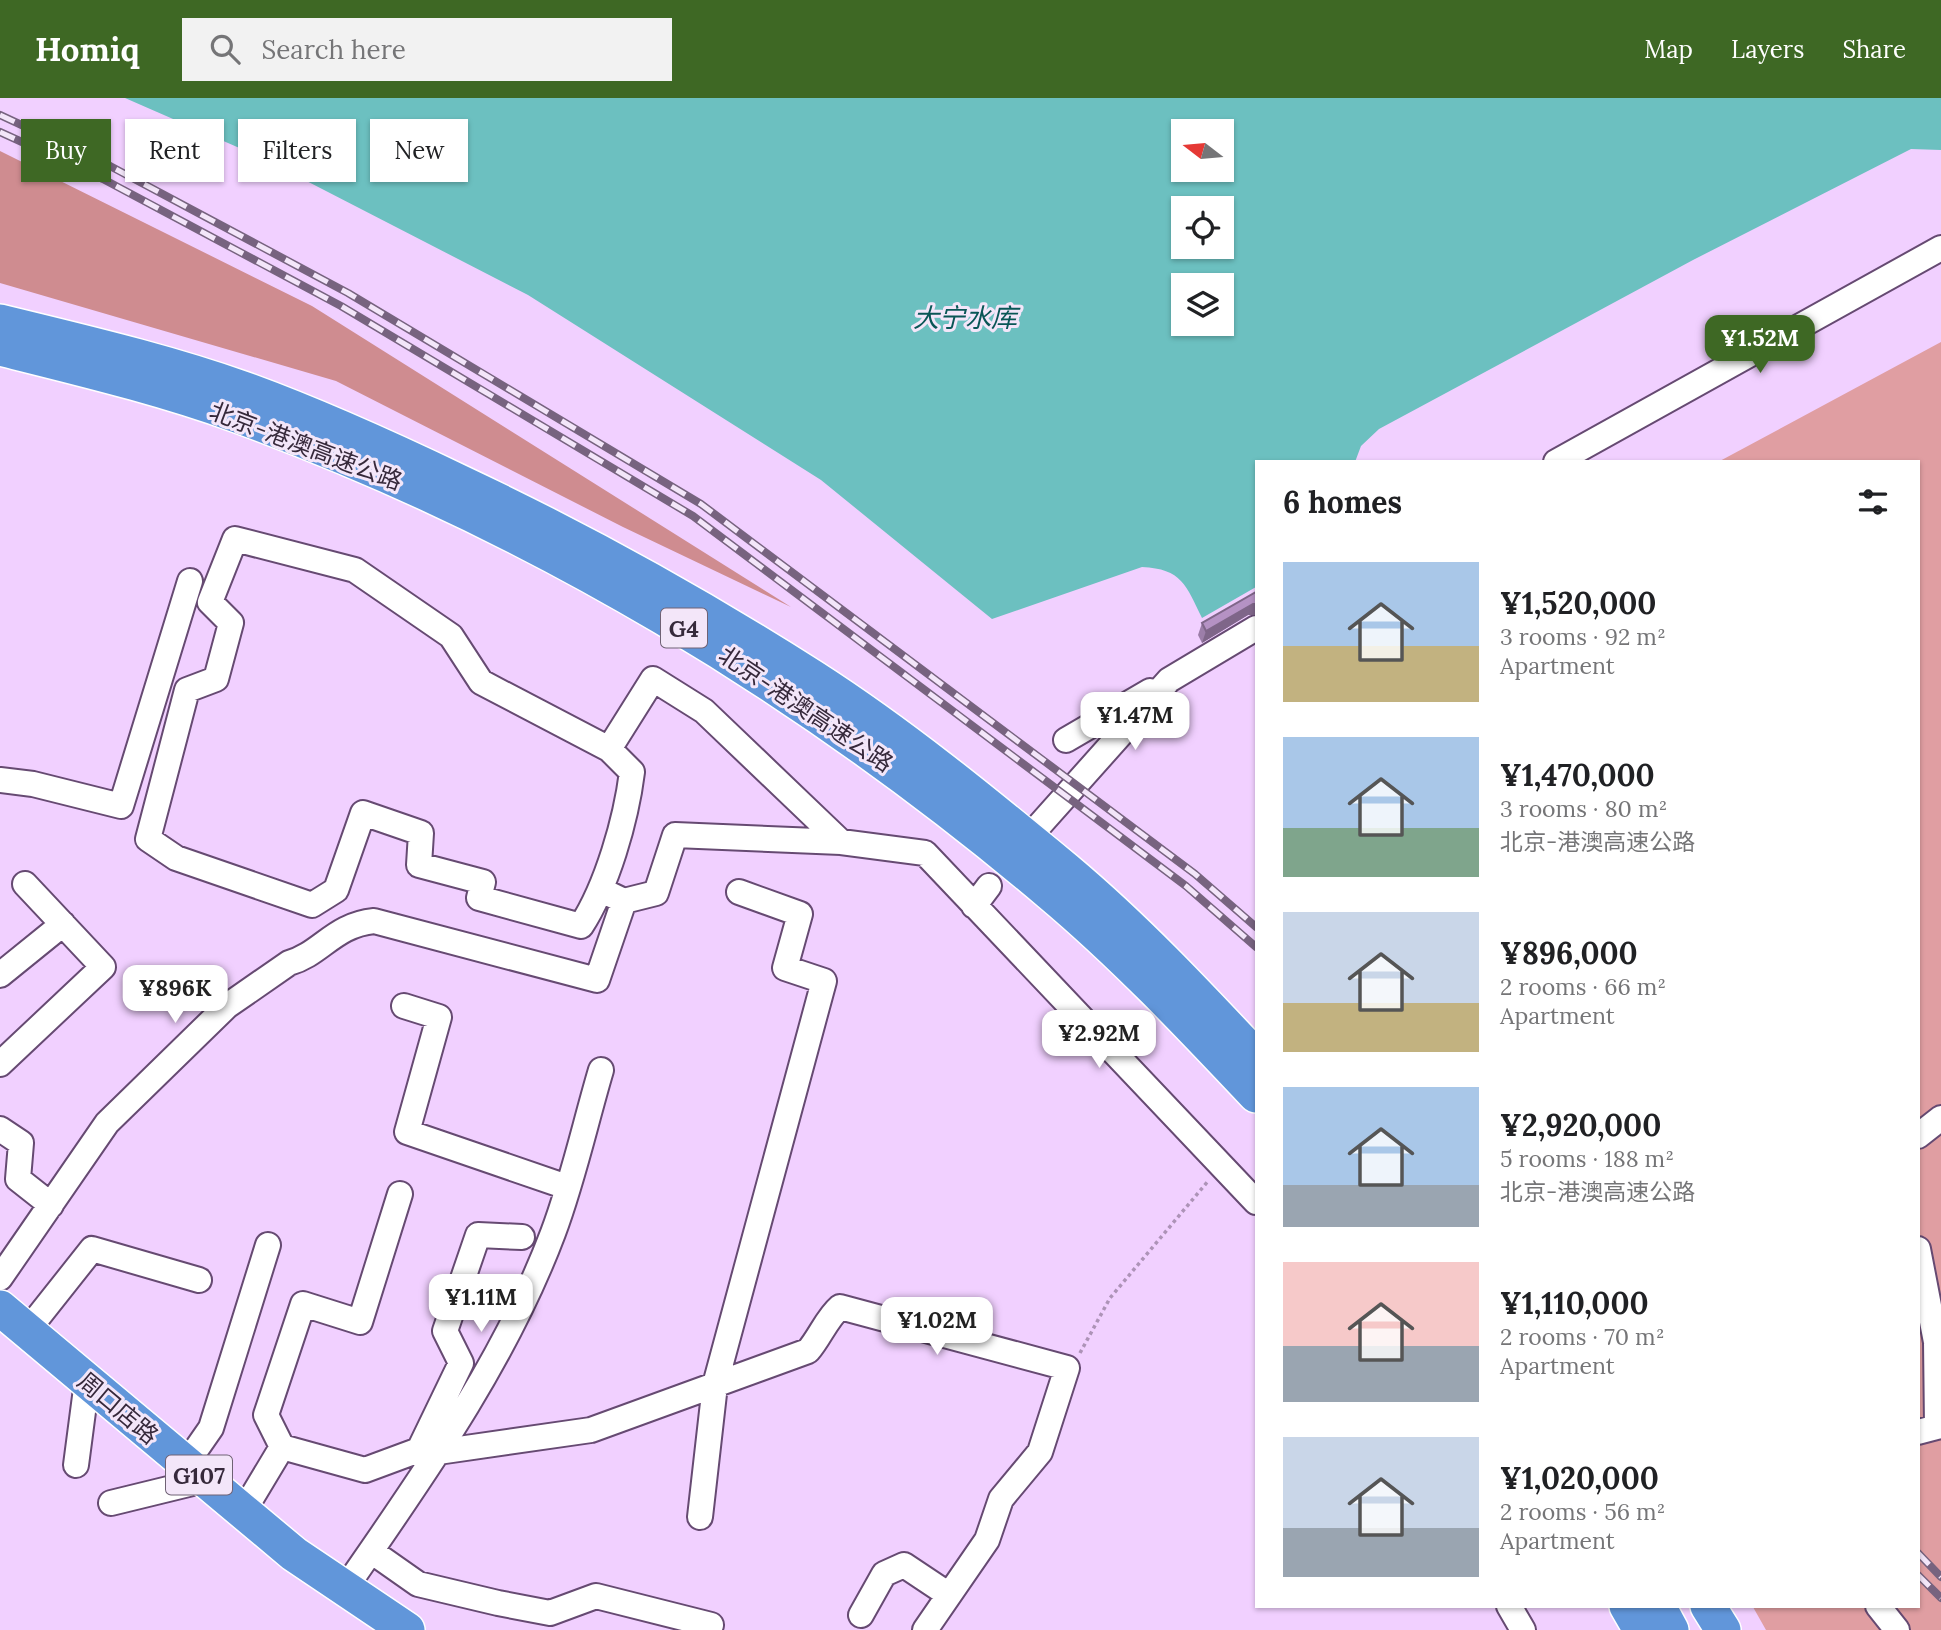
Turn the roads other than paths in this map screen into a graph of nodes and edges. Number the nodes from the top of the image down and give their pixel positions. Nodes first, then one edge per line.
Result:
1 (1941, 248) edge
2 (0, 322) edge
3 (0, 348) edge
4 (1560, 460) edge
5 (190, 581) dead end
6 (1255, 629) edge
7 (1169, 680) junction
8 (1066, 740) dead end
9 (609, 749) junction
10 (0, 780) edge
11 (1037, 828) dead end
12 (841, 842) junction
13 (25, 884) dead end
14 (601, 890) junction
15 (739, 892) dead end
16 (624, 901) junction
17 (63, 924) junction
18 (0, 975) edge
19 (404, 1006) dead end
20 (1255, 1057) edge
21 (0, 1064) edge
22 (601, 1070) dead end
23 (1255, 1094) edge
24 (1941, 1118) edge
25 (0, 1129) edge
26 (1920, 1134) edge
27 (567, 1187) junction
28 (400, 1194) dead end
29 (1255, 1201) edge
30 (51, 1205) junction
31 (523, 1237) dead end
32 (268, 1245) dead end
33 (1920, 1259) edge
34 (0, 1278) edge
35 (198, 1280) dead end
36 (0, 1308) edge
37 (27, 1331) junction
38 (87, 1381) junction
39 (715, 1385) junction
40 (1932, 1431) edge
41 (282, 1447) junction
42 (438, 1452) junction
43 (76, 1465) dead end
44 (196, 1472) junction
45 (111, 1503) dead end
46 (243, 1512) junction
47 (700, 1517) dead end
48 (371, 1551) junction
49 (344, 1590) junction
50 (949, 1595) junction
51 (1510, 1608) edge
52 (1628, 1608) edge
53 (1659, 1608) edge
54 (1709, 1608) edge
55 (1880, 1608) edge
56 (861, 1615) dead end
57 (711, 1625) dead end
58 (407, 1630) edge
59 (925, 1630) edge
60 (1523, 1630) edge
61 (1641, 1630) edge
62 (1671, 1630) edge
63 (1723, 1630) edge
64 (1897, 1630) edge

1 - 4 street
2 - 20 highway, 北京-港澳高速公路 / G4
3 - 23 highway, 北京-港澳高速公路 / G4
5 - 10 street
6 - 7 street
7 - 8 street
7 - 11 street
9 - 12 street
9 - 14 street
9 - 14 street
12 - 16 street
12 - 29 street
13 - 17 street
14 - 16 street
15 - 39 street
16 - 30 street
17 - 18 street
17 - 21 street
19 - 27 street
22 - 27 street
24 - 26 street
25 - 30 street
27 - 42 street
28 - 41 street
30 - 34 street
31 - 41 street
32 - 44 street
33 - 40 street
35 - 37 street
36 - 37 highway, 周口店路 / G107
37 - 38 highway, 周口店路 / G107
38 - 43 street
38 - 44 highway, 周口店路 / G107
39 - 42 street
39 - 47 street
39 - 50 street
41 - 46 street
42 - 48 street
44 - 45 street
44 - 46 highway, 周口店路 / G107
46 - 49 highway, 周口店路 / G107
48 - 49 street
48 - 57 street
49 - 58 highway, 周口店路 / G107
50 - 56 street
50 - 59 street
51 - 60 street
52 - 61 highway
53 - 62 highway
54 - 63 highway
55 - 64 street

